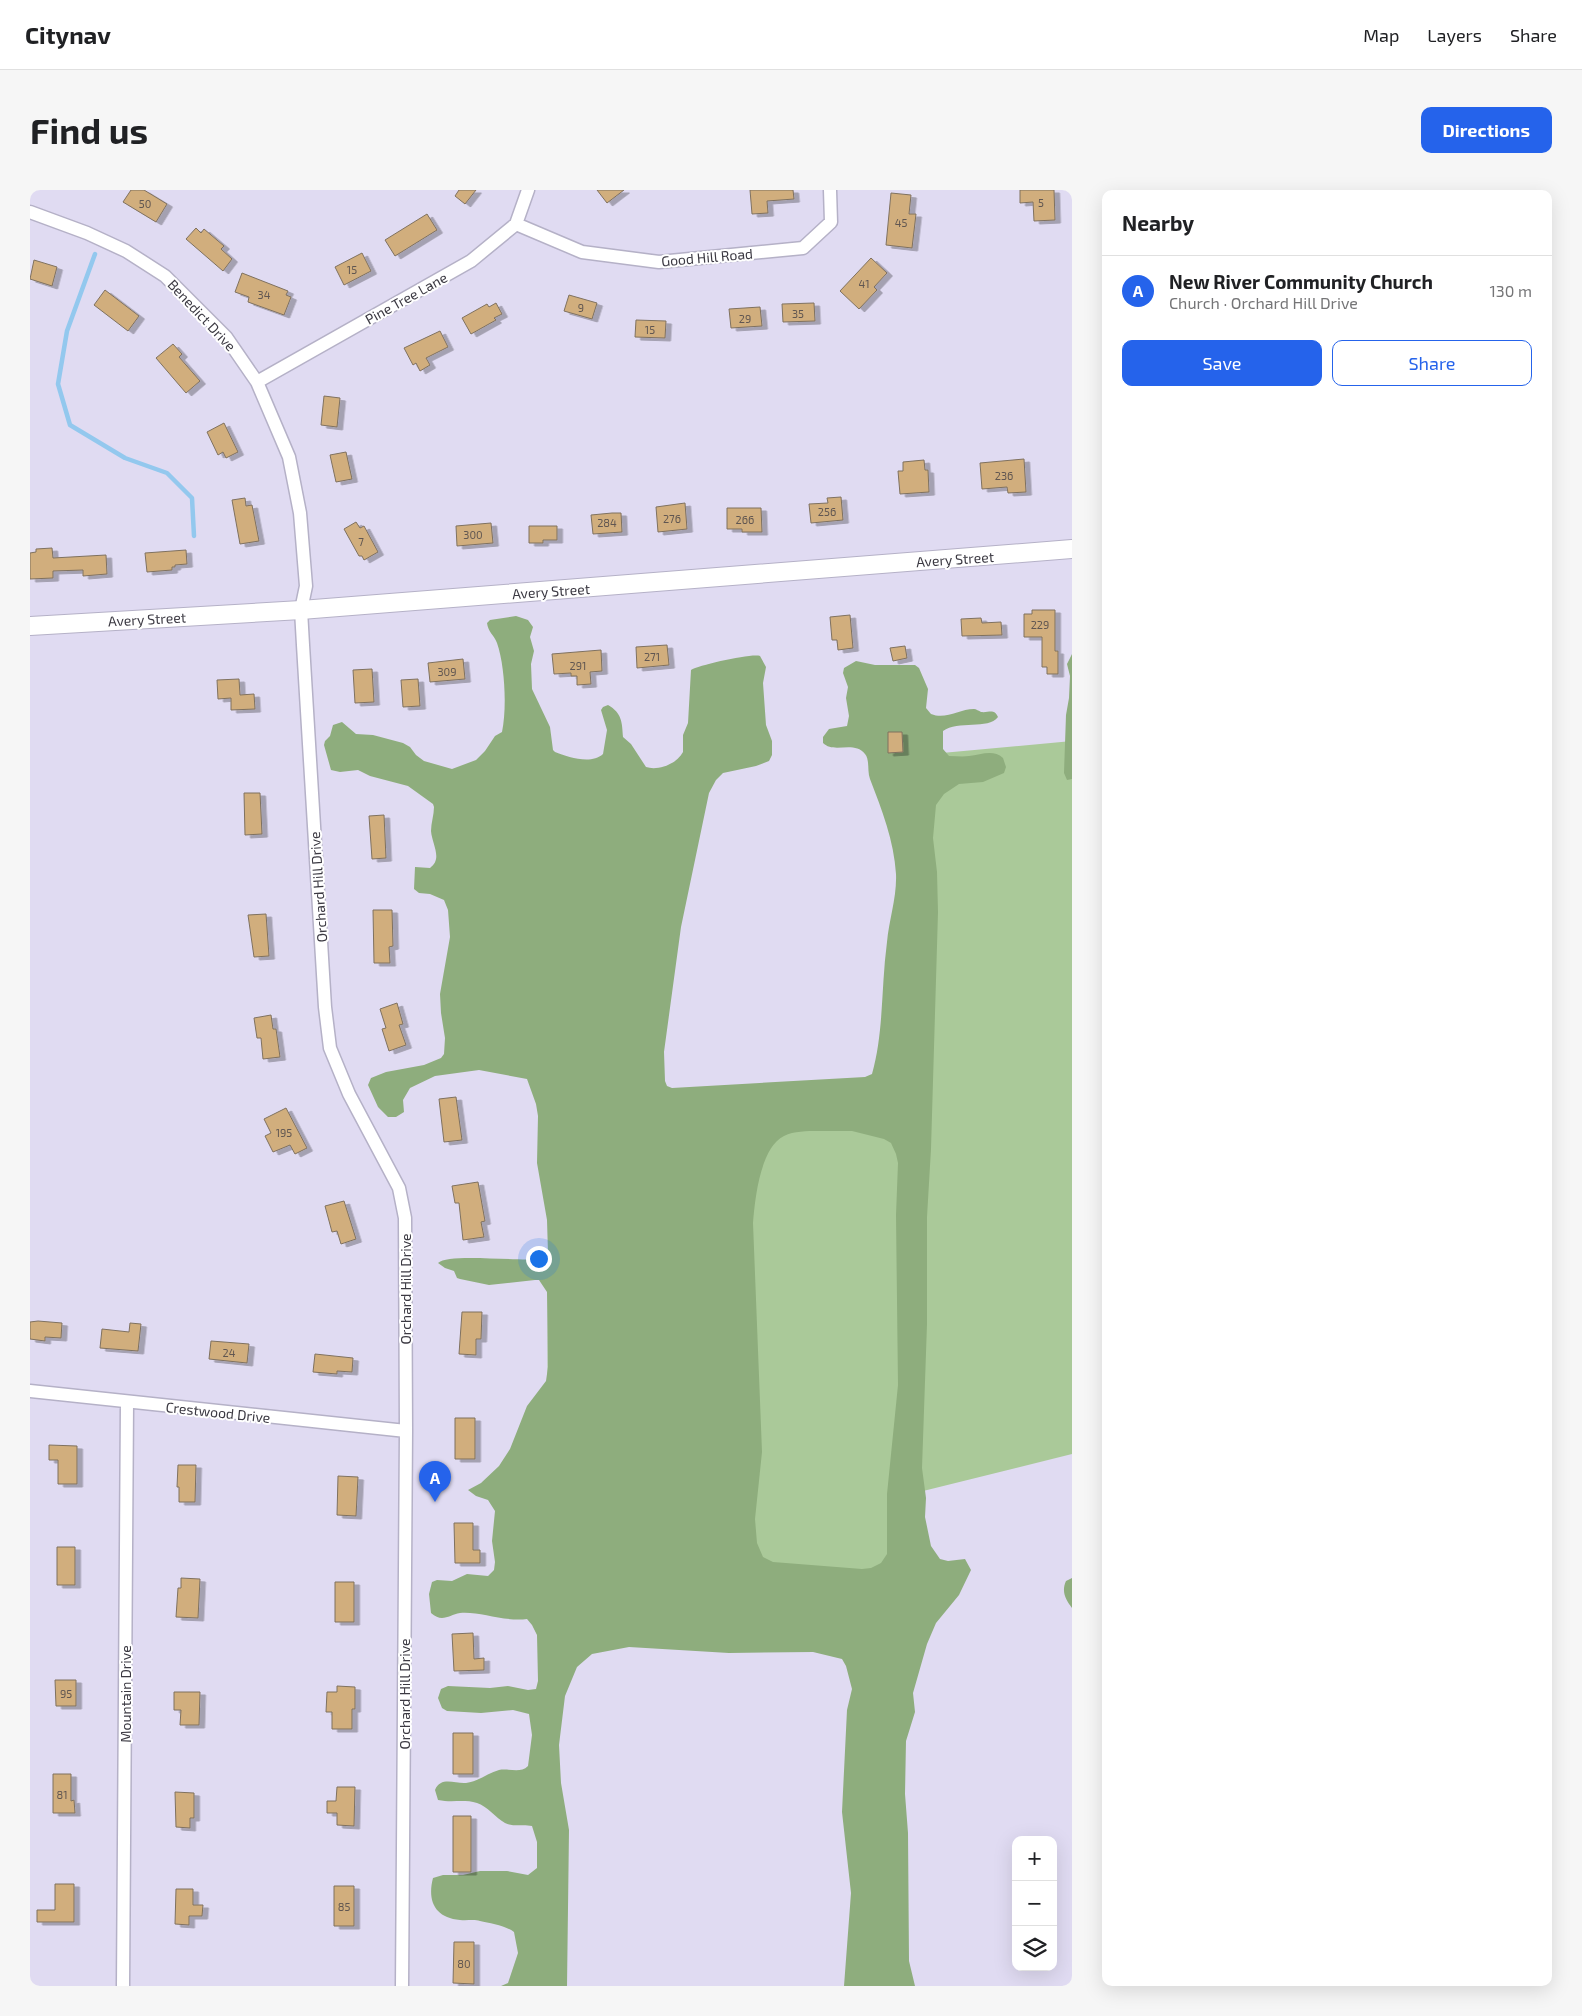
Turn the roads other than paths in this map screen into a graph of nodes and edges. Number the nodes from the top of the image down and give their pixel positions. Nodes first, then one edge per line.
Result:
1 (528, 190) edge
2 (830, 190) edge
3 (30, 212) edge
4 (516, 224) junction
5 (258, 382) junction
6 (1072, 550) edge
7 (301, 610) junction
8 (30, 626) edge
9 (30, 1391) edge
10 (127, 1403) junction
11 (406, 1431) junction
12 (124, 1986) edge
13 (402, 1986) edge

1 - 4 street
2 - 4 street, Good Hill Road
3 - 5 street, Benedict Drive
4 - 5 street, Pine Tree Lane
5 - 7 street, Benedict Drive
6 - 7 main road, Avery Street
7 - 8 main road, Avery Street
7 - 11 street, Orchard Hill Drive
9 - 10 street, Crestwood Drive
10 - 11 street, Crestwood Drive
10 - 12 street, Mountain Drive
11 - 13 street, Orchard Hill Drive

